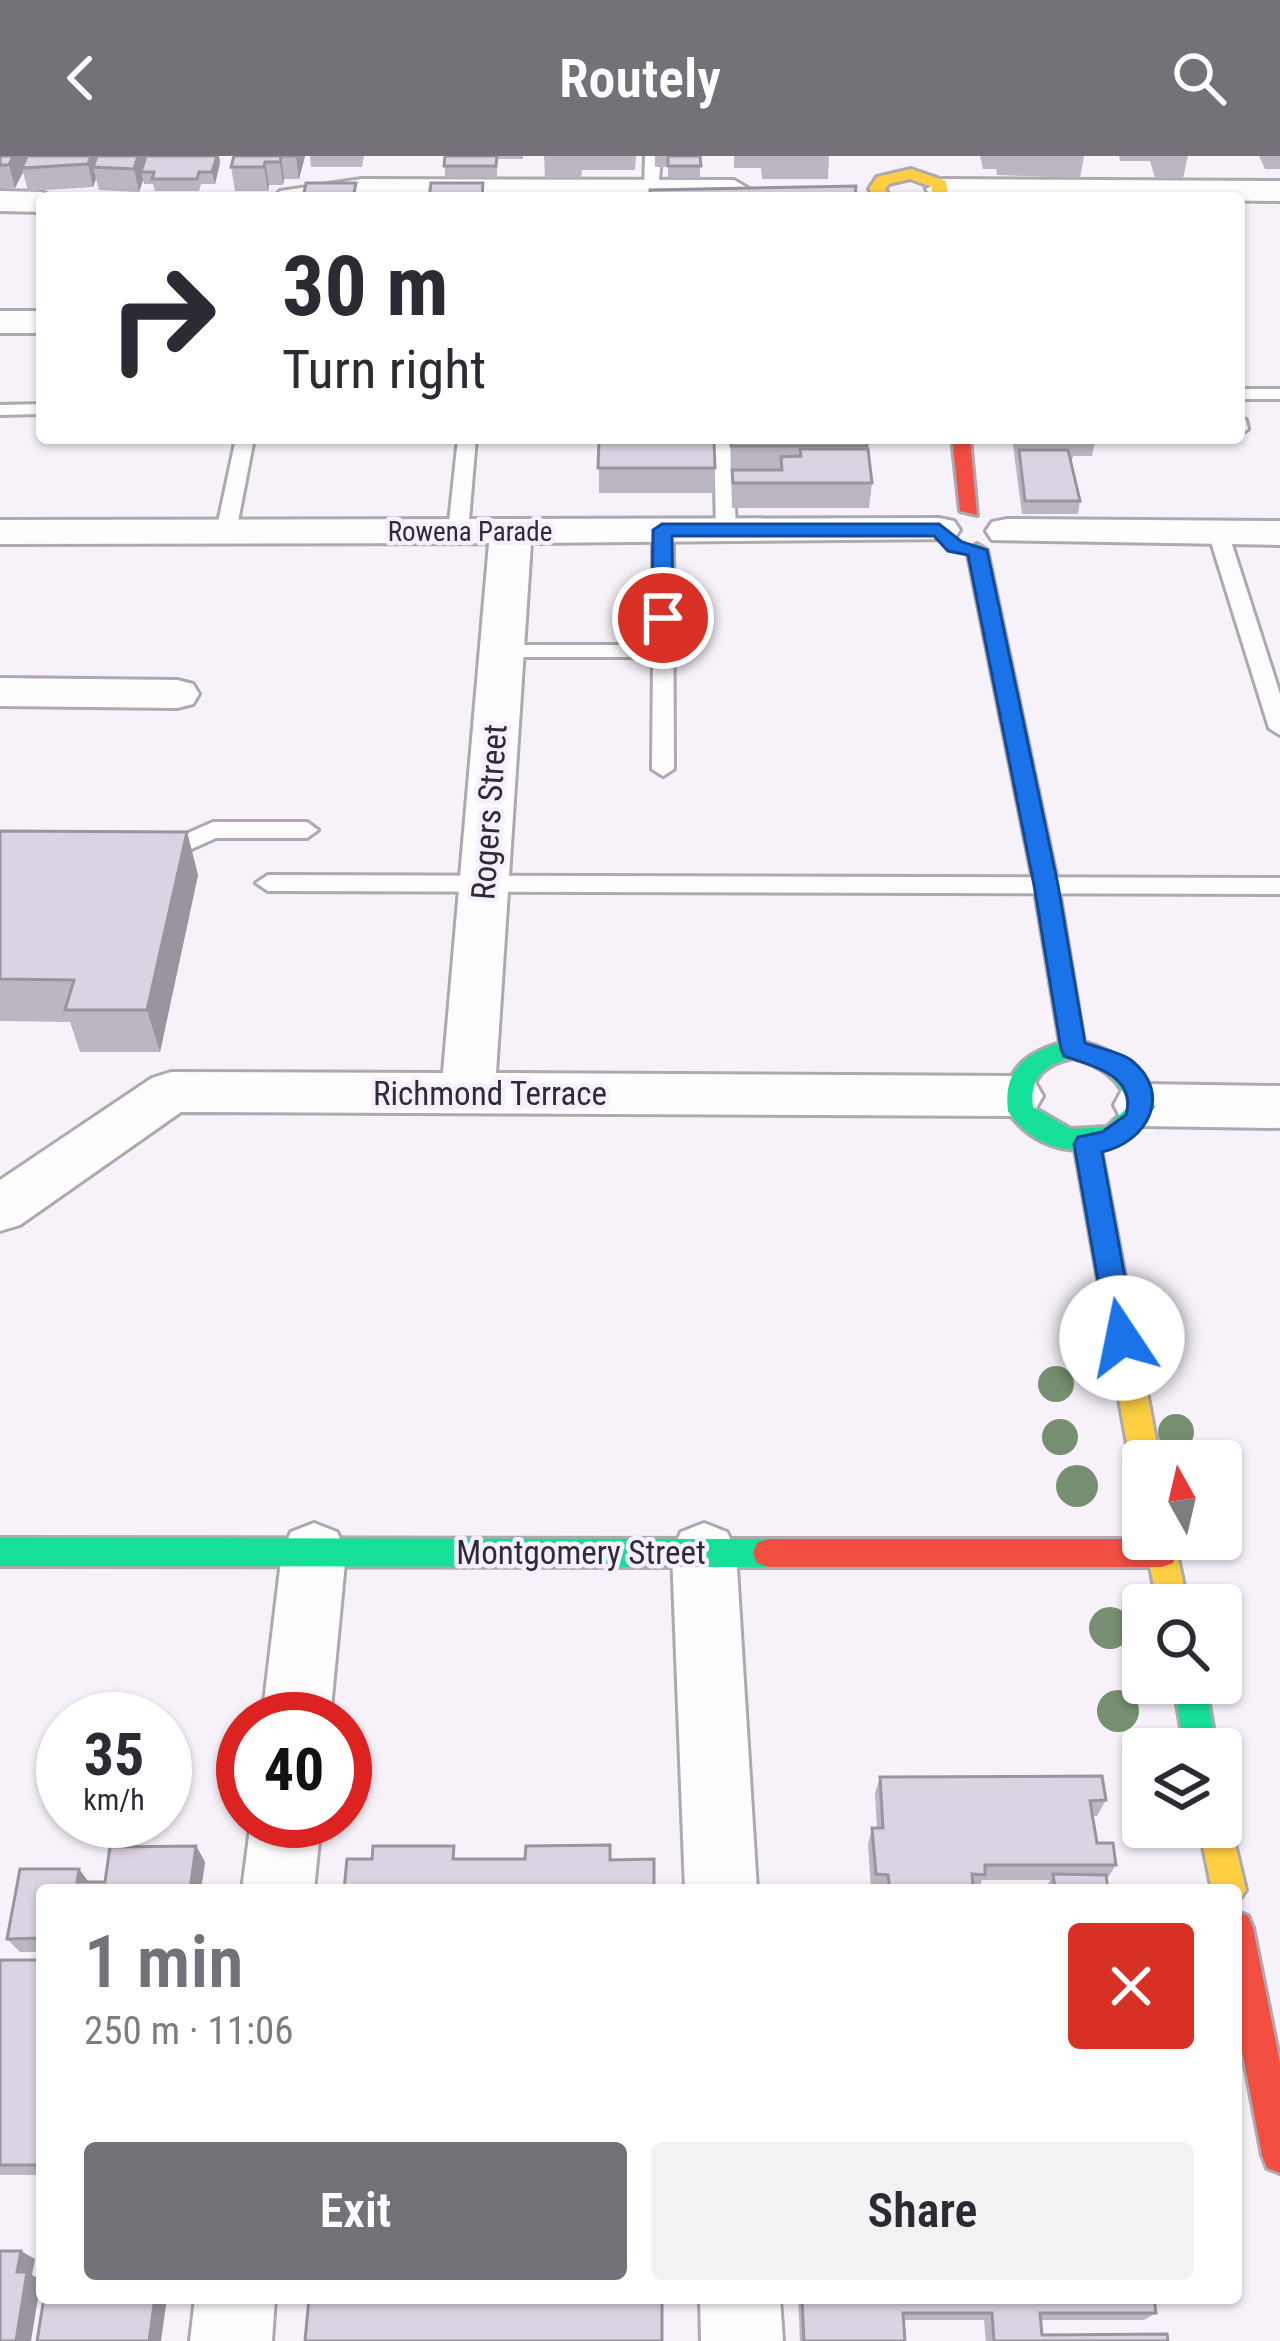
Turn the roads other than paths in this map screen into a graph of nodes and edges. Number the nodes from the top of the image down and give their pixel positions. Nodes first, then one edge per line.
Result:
1 (909, 165) edge
2 (417, 173) edge
3 (652, 173) edge
4 (766, 190) edge
5 (835, 190) edge
6 (1280, 190) edge
7 (339, 192) edge
8 (858, 192) edge
9 (880, 192) edge
10 (941, 192) edge
11 (1220, 192) edge
12 (0, 201) edge
13 (36, 202) edge
14 (0, 322) edge
15 (36, 322) edge
16 (1245, 394) edge
17 (1280, 394) edge
18 (0, 410) edge
19 (36, 410) edge
20 (244, 444) edge
21 (466, 444) edge
22 (723, 444) edge
23 (960, 444) edge
24 (954, 520) junction
25 (662, 530) junction
26 (726, 530) junction
27 (0, 532) edge
28 (226, 532) junction
29 (458, 532) junction
30 (511, 532) junction
31 (1218, 532) junction
32 (1280, 533) edge
33 (992, 541) junction
34 (501, 651) junction
35 (663, 651) junction
36 (0, 692) edge
37 (177, 694) dead end
38 (1280, 728) edge
39 (663, 770) dead end
40 (307, 830) dead end
41 (134, 856) edge
42 (268, 883) dead end
43 (484, 884) junction
44 (1046, 885) junction
45 (1280, 886) edge
46 (1073, 1049) junction
47 (468, 1093) junction
48 (1016, 1096) junction
49 (1141, 1105) junction
50 (1280, 1107) edge
51 (1088, 1144) junction
52 (0, 1209) edge
53 (1141, 1440) edge
54 (1122, 1546) edge
55 (0, 1552) edge
56 (314, 1552) junction
57 (704, 1552) junction
58 (299, 1692) edge
59 (283, 1848) edge
60 (1220, 1848) edge
61 (279, 1884) edge
62 (721, 1884) edge
63 (1228, 1884) edge
64 (1242, 1959) edge
65 (1280, 2155) edge
66 (234, 2304) edge
67 (740, 2304) edge
68 (231, 2341) edge
69 (742, 2341) edge

1 - 9 street
1 - 10 street
2 - 3 street
2 - 7 street
3 - 4 street
5 - 8 street
6 - 11 street
12 - 13 street
14 - 15 street
16 - 17 lane
18 - 19 lane
20 - 28 lane
21 - 29 lane
22 - 26 lane
23 - 24 street
24 - 26 street, Rowena Parade
24 - 33 street
24 - 33 street
25 - 26 street, Rowena Parade
25 - 30 street, Rowena Parade
25 - 35 lane
27 - 28 street, Rowena Parade
28 - 29 street, Rowena Parade
29 - 30 street, Rowena Parade
30 - 34 street, Rogers Street
31 - 32 street
31 - 33 street
31 - 38 lane
33 - 44 street
34 - 35 lane
34 - 43 street, Rogers Street
35 - 39 lane
36 - 37 street
40 - 41 lane
42 - 43 lane
43 - 44 lane
43 - 47 street, Rogers Street
44 - 45 lane
44 - 46 street
46 - 48 street
46 - 49 street
47 - 48 street, Richmond Terrace
47 - 52 street, Richmond Terrace
48 - 51 street
49 - 50 street
49 - 51 street
51 - 53 street
54 - 57 street, Montgomery Street
55 - 56 street, Montgomery Street
56 - 57 street, Montgomery Street
56 - 58 street
57 - 62 street
59 - 61 street
60 - 63 street
64 - 65 street
66 - 68 street
67 - 69 street

